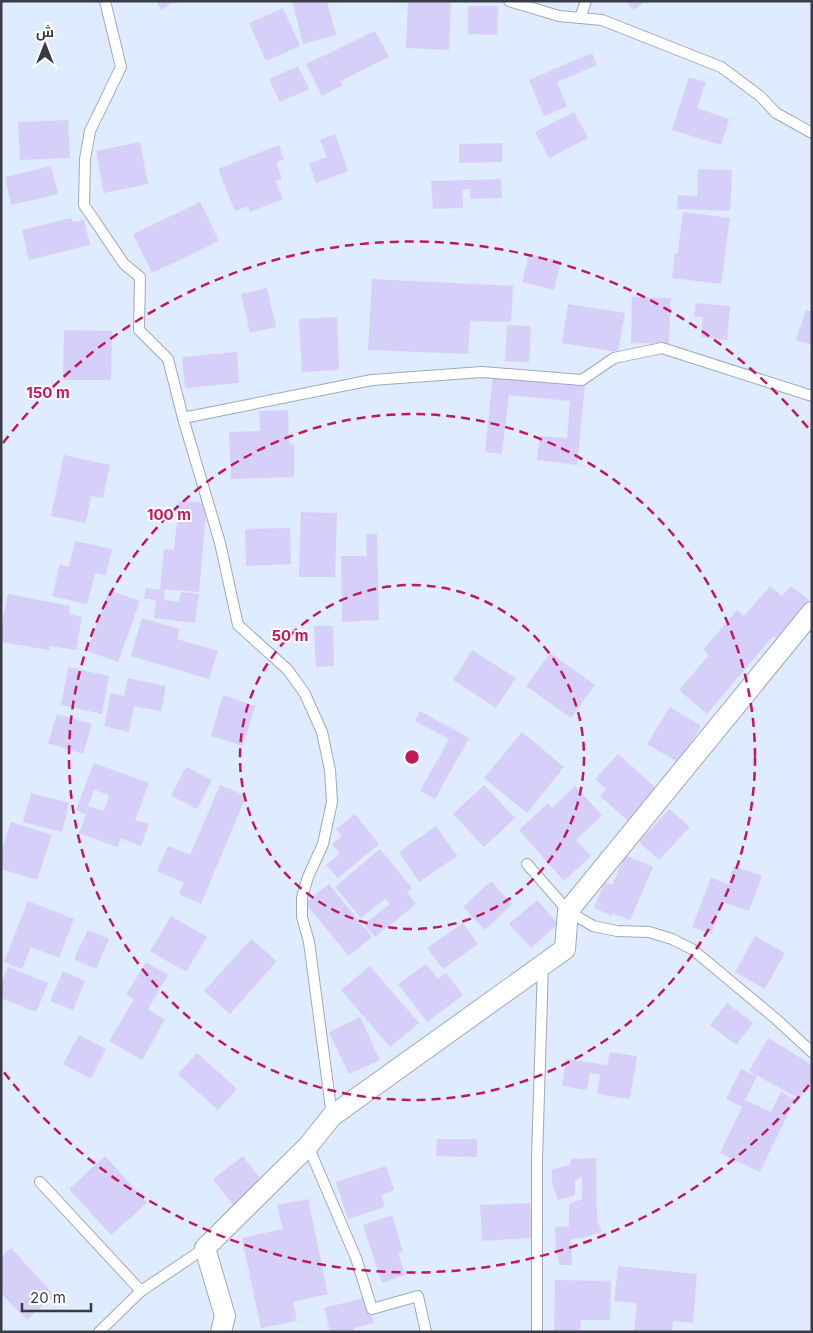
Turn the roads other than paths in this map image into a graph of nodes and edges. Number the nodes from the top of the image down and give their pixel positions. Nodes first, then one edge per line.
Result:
1 (106, 1) edge
2 (510, 1) edge
3 (586, 1) edge
4 (580, 18) junction
5 (812, 133) edge
6 (812, 396) edge
7 (183, 418) junction
8 (812, 612) edge
9 (526, 864) dead end
10 (568, 911) junction
11 (543, 964) junction
12 (812, 1052) edge
13 (332, 1116) junction
14 (308, 1146) junction
15 (40, 1182) dead end
16 (205, 1248) junction
17 (141, 1291) junction
18 (98, 1332) edge
19 (221, 1332) edge
20 (426, 1332) edge
21 (536, 1332) edge

1 - 7 lane
2 - 4 lane
3 - 4 lane
4 - 5 lane
6 - 7 lane
7 - 13 lane
8 - 10 street
9 - 10 lane
10 - 11 street
10 - 12 lane
11 - 13 street
11 - 21 lane
13 - 14 street
14 - 16 street
14 - 20 lane
15 - 17 lane
16 - 17 lane
16 - 19 street
17 - 18 lane

